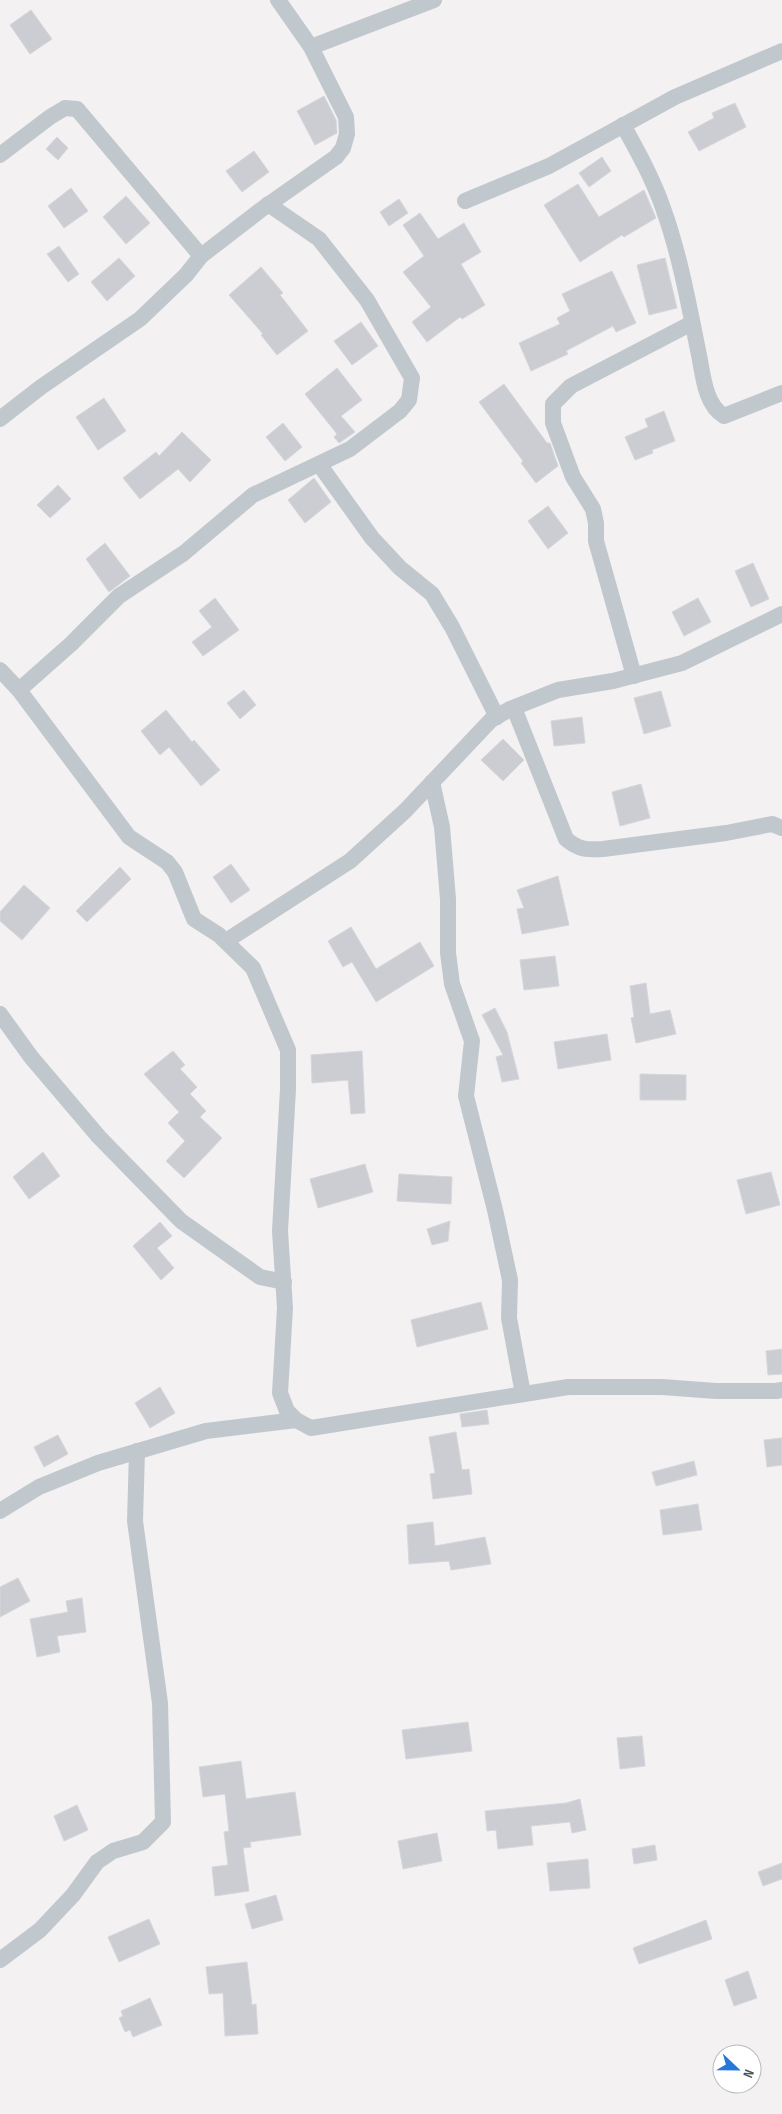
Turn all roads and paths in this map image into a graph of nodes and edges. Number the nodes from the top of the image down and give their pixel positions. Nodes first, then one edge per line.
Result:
1 (278, 0) edge
2 (434, 0) edge
3 (311, 47) junction
4 (782, 52) edge
5 (624, 125) junction
6 (0, 155) edge
7 (465, 201) dead end
8 (268, 204) junction
9 (201, 256) junction
10 (692, 323) junction
11 (782, 393) edge
12 (0, 419) edge
13 (319, 464) junction
14 (782, 614) edge
15 (2, 674) edge
16 (634, 676) junction
17 (18, 690) junction
18 (514, 708) junction
19 (497, 717) junction
20 (432, 782) junction
21 (782, 828) edge
22 (226, 941) junction
23 (0, 1014) edge
24 (284, 1282) junction
25 (782, 1390) edge
26 (524, 1394) junction
27 (296, 1420) junction
28 (137, 1451) junction
29 (0, 1510) edge
30 (0, 1960) edge

1 - 3 street
2 - 3 street
3 - 8 street
4 - 5 street
5 - 7 street
5 - 10 street
6 - 9 street
8 - 9 street
8 - 13 street
9 - 12 street
10 - 11 street
10 - 16 street
13 - 17 street
13 - 19 street
14 - 16 street
15 - 17 street
16 - 18 street
17 - 22 street
18 - 19 street
18 - 21 street
19 - 20 street
20 - 22 street
20 - 26 street
22 - 24 street
23 - 24 street
24 - 27 street
25 - 26 street
26 - 27 street
27 - 28 street
28 - 29 street
28 - 30 street

